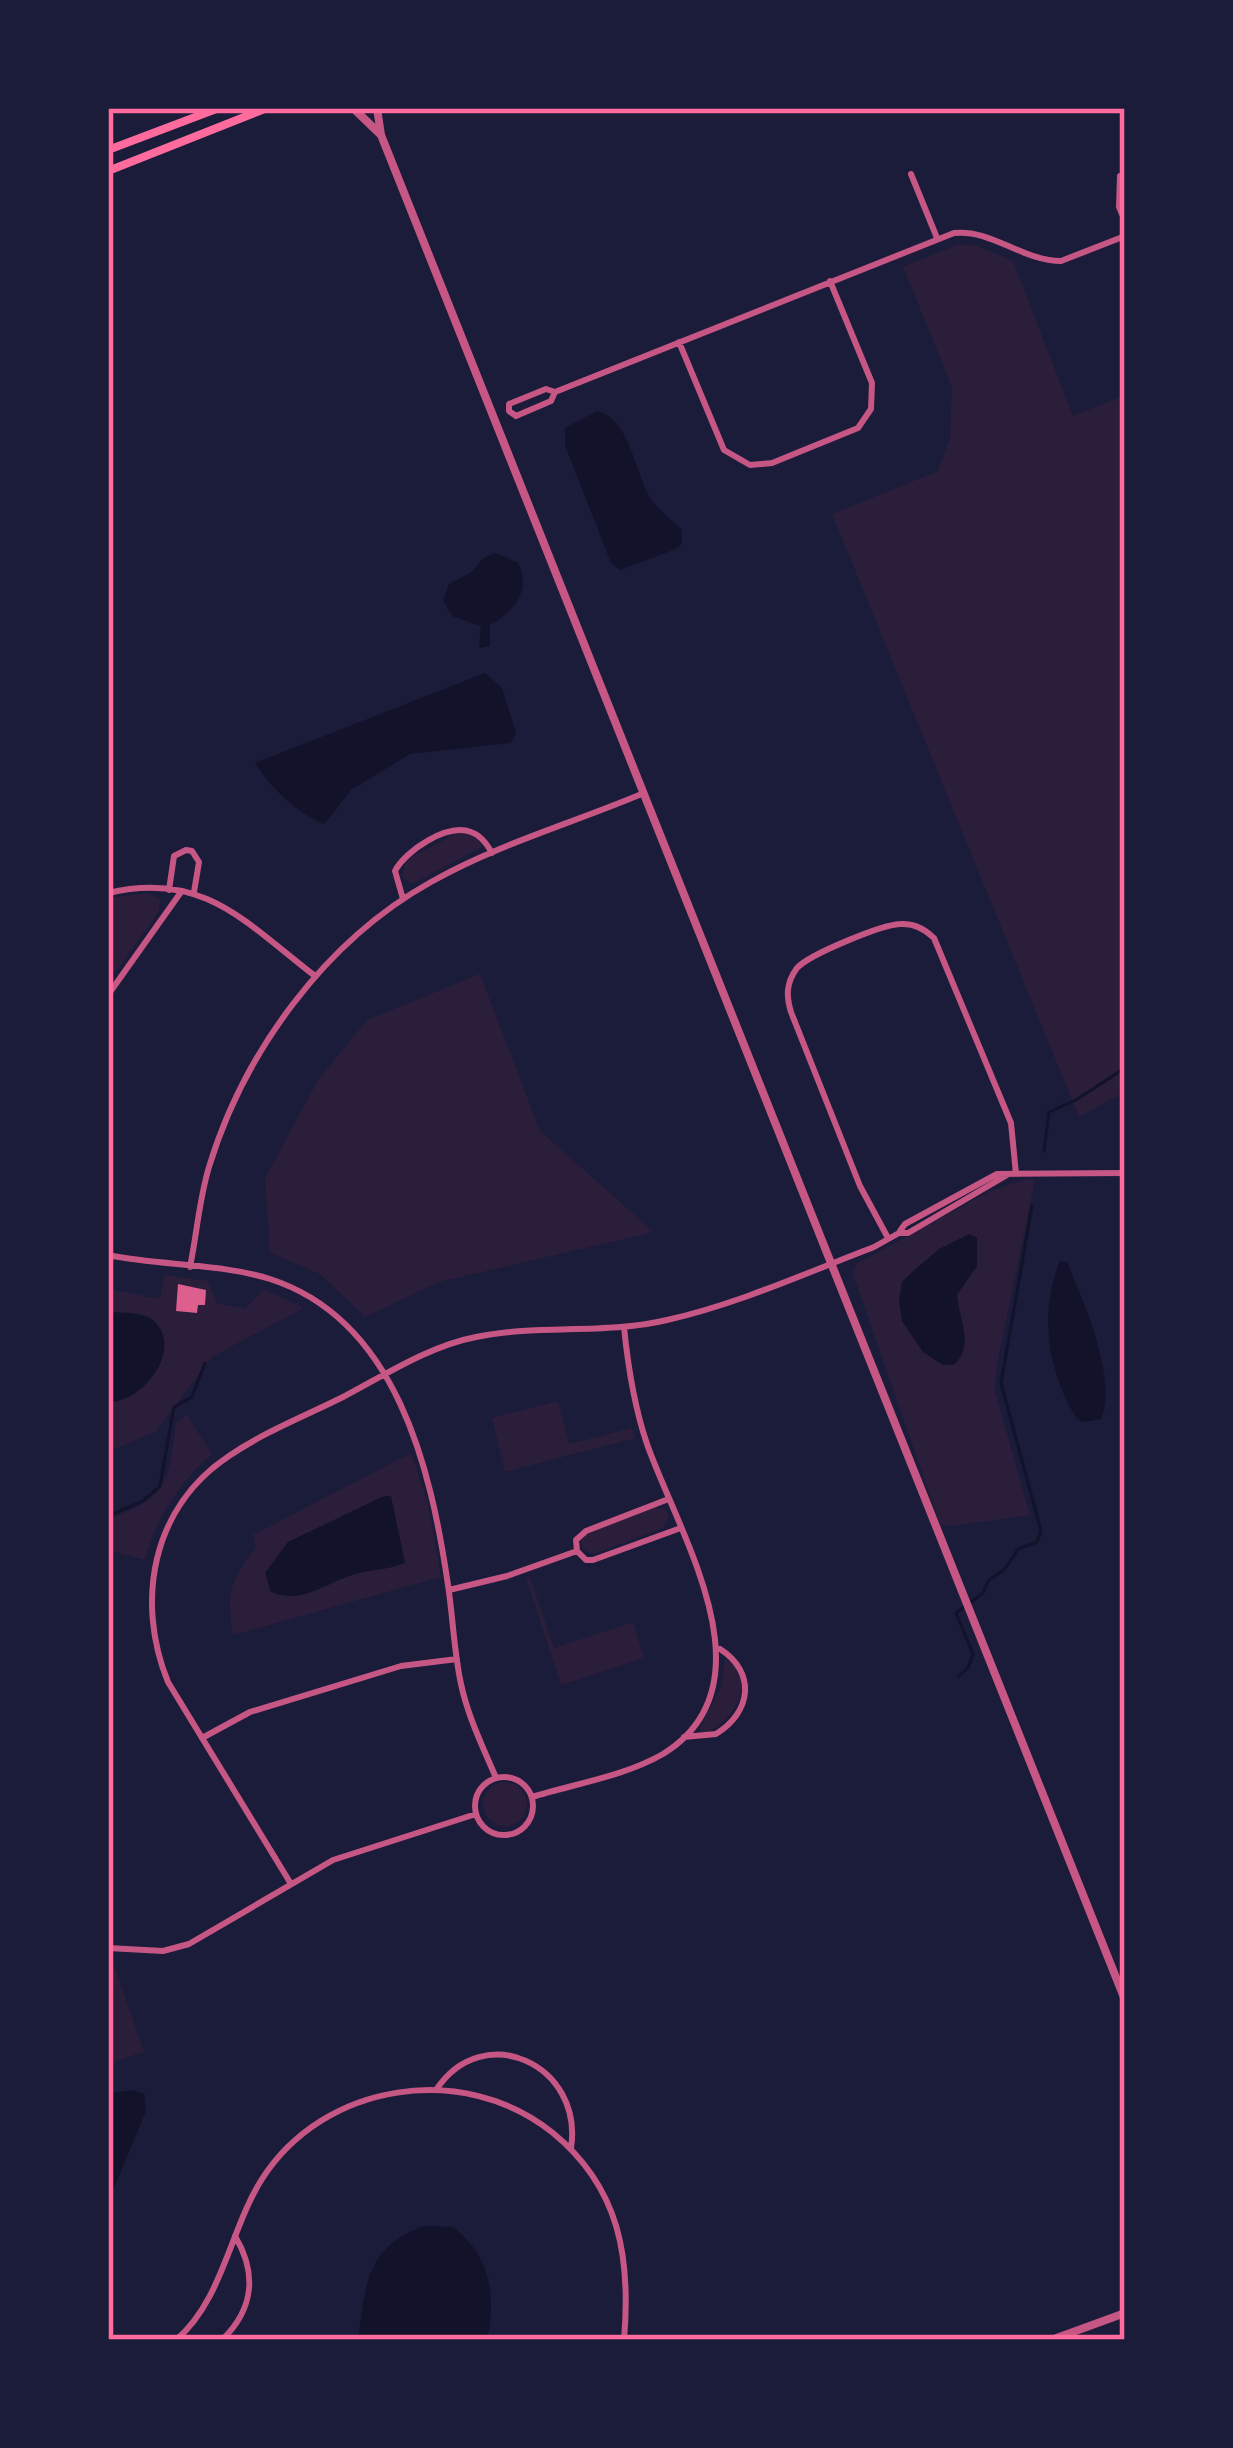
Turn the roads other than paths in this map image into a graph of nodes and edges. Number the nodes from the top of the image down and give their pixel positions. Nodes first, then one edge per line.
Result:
1 (218, 108) edge
2 (268, 108) edge
3 (353, 108) edge
4 (377, 108) edge
5 (381, 135) junction
6 (108, 150) edge
7 (108, 171) edge
8 (911, 174) dead end
9 (1120, 176) dead end
10 (1125, 221) edge
11 (1125, 236) edge
12 (937, 238) junction
13 (830, 281) junction
14 (680, 342) junction
15 (494, 417) junction
16 (644, 793) junction
17 (492, 853) junction
18 (169, 890) junction
19 (181, 892) junction
20 (108, 893) edge
21 (194, 894) junction
22 (403, 899) junction
23 (315, 976) junction
24 (110, 989) edge
25 (1125, 1173) edge
26 (1011, 1175) junction
27 (888, 1238) junction
28 (108, 1256) edge
29 (832, 1262) junction
30 (190, 1267) junction
31 (624, 1327) junction
32 (386, 1375) junction
33 (668, 1499) junction
34 (679, 1528) junction
35 (577, 1551) junction
36 (449, 1590) junction
37 (718, 1648) junction
38 (457, 1659) junction
39 (684, 1736) junction
40 (202, 1738) junction
41 (496, 1778) junction
42 (532, 1797) junction
43 (476, 1814) junction
44 (291, 1884) junction
45 (108, 1948) edge
46 (1125, 2000) edge
47 (436, 2090) junction
48 (571, 2148) junction
49 (235, 2236) junction
50 (1123, 2312) edge
51 (176, 2340) edge
52 (222, 2340) edge
53 (624, 2340) edge
54 (1051, 2340) edge

1 - 6 main road
2 - 7 main road
3 - 5 street
4 - 5 street
5 - 15 street
8 - 12 street
9 - 10 street
11 - 12 street
12 - 13 street
13 - 14 street
13 - 14 street
14 - 15 street
15 - 16 street
16 - 17 street
16 - 29 street
17 - 22 street
17 - 22 street
18 - 19 street
18 - 20 street
18 - 21 street
19 - 21 street
19 - 24 street
21 - 23 street
22 - 23 street
23 - 30 street
25 - 26 street
26 - 27 street
26 - 27 street
27 - 29 street
28 - 30 street
29 - 31 street
29 - 46 street
30 - 32 street
31 - 32 street
31 - 33 street
32 - 36 street
32 - 40 street
33 - 34 street
33 - 35 street
34 - 35 street
34 - 37 street
35 - 36 street
36 - 38 street
37 - 39 street
37 - 39 street
38 - 40 street
38 - 41 street
39 - 42 street
40 - 44 street
41 - 42 street
41 - 43 street
42 - 43 street
43 - 44 street
44 - 45 street
47 - 48 street
47 - 48 street
47 - 49 street
48 - 53 street
49 - 51 street
49 - 52 street
50 - 54 street

